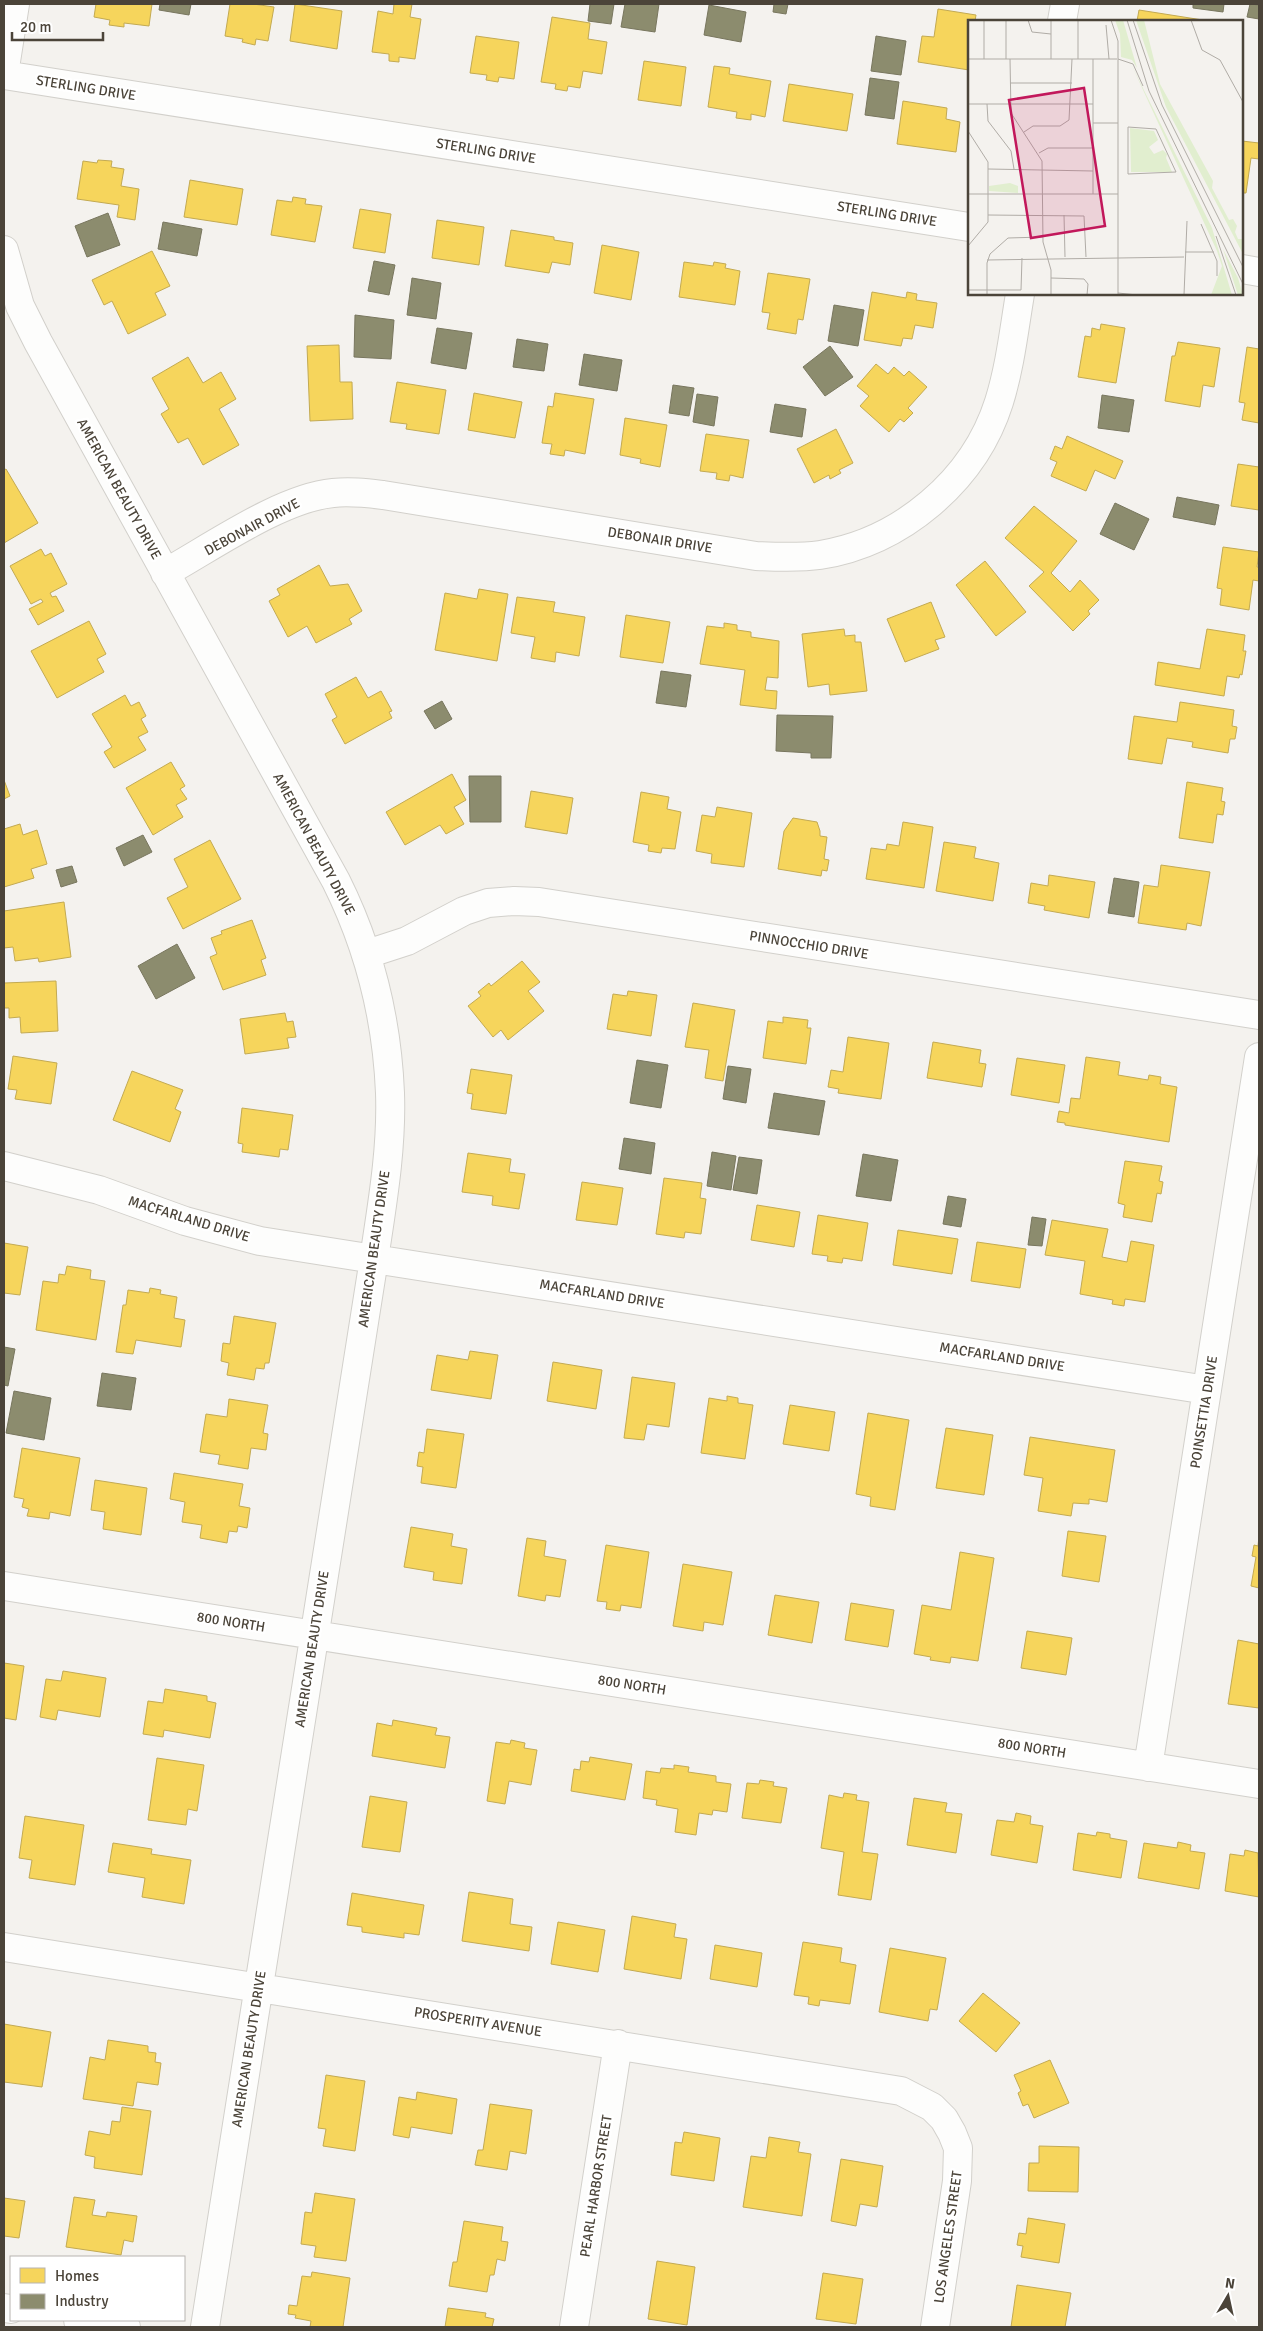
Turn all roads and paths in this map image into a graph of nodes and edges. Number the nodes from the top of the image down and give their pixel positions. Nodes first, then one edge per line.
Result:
1 (16, 4) edge
2 (1065, 4) edge
3 (1062, 20) edge
4 (4, 74) edge
5 (968, 227) edge
6 (4, 250) edge
7 (1243, 269) edge
8 (1259, 272) edge
9 (1020, 295) edge
10 (165, 574) junction
11 (367, 954) junction
12 (1259, 1016) edge
13 (1259, 1057) edge
14 (4, 1166) edge
15 (374, 1259) junction
16 (1207, 1390) junction
17 (4, 1586) edge
18 (314, 1635) junction
19 (1148, 1767) junction
20 (1259, 1784) edge
21 (4, 1947) edge
22 (259, 1987) junction
23 (618, 2044) junction
24 (944, 2119) joint
25 (85, 2321) edge
26 (126, 2327) edge
27 (205, 2327) edge
28 (574, 2327) edge
29 (935, 2327) edge

1 - 4 street
2 - 3 street
4 - 5 street, STERLING DRIVE
6 - 10 street, AMERICAN BEAUTY DRIVE
7 - 8 street
9 - 10 street, DEBONAIR DRIVE
10 - 11 street, AMERICAN BEAUTY DRIVE
11 - 12 street, PINNOCCHIO DRIVE
11 - 15 street, AMERICAN BEAUTY DRIVE
13 - 16 street, POINSETTIA DRIVE
14 - 15 street, MACFARLAND DRIVE
15 - 16 street, MACFARLAND DRIVE
15 - 18 street, AMERICAN BEAUTY DRIVE
16 - 19 street, POINSETTIA DRIVE
17 - 18 street, 800 NORTH
18 - 19 street, 800 NORTH
18 - 22 street, AMERICAN BEAUTY DRIVE
19 - 20 street, 800 NORTH
21 - 22 street, PROSPERITY AVENUE
22 - 23 street, PROSPERITY AVENUE
22 - 27 street, AMERICAN BEAUTY DRIVE
23 - 24 street, PROSPERITY AVENUE
23 - 28 street, PEARL HARBOR STREET
24 - 29 street, LOS ANGELES STREET
25 - 26 street

